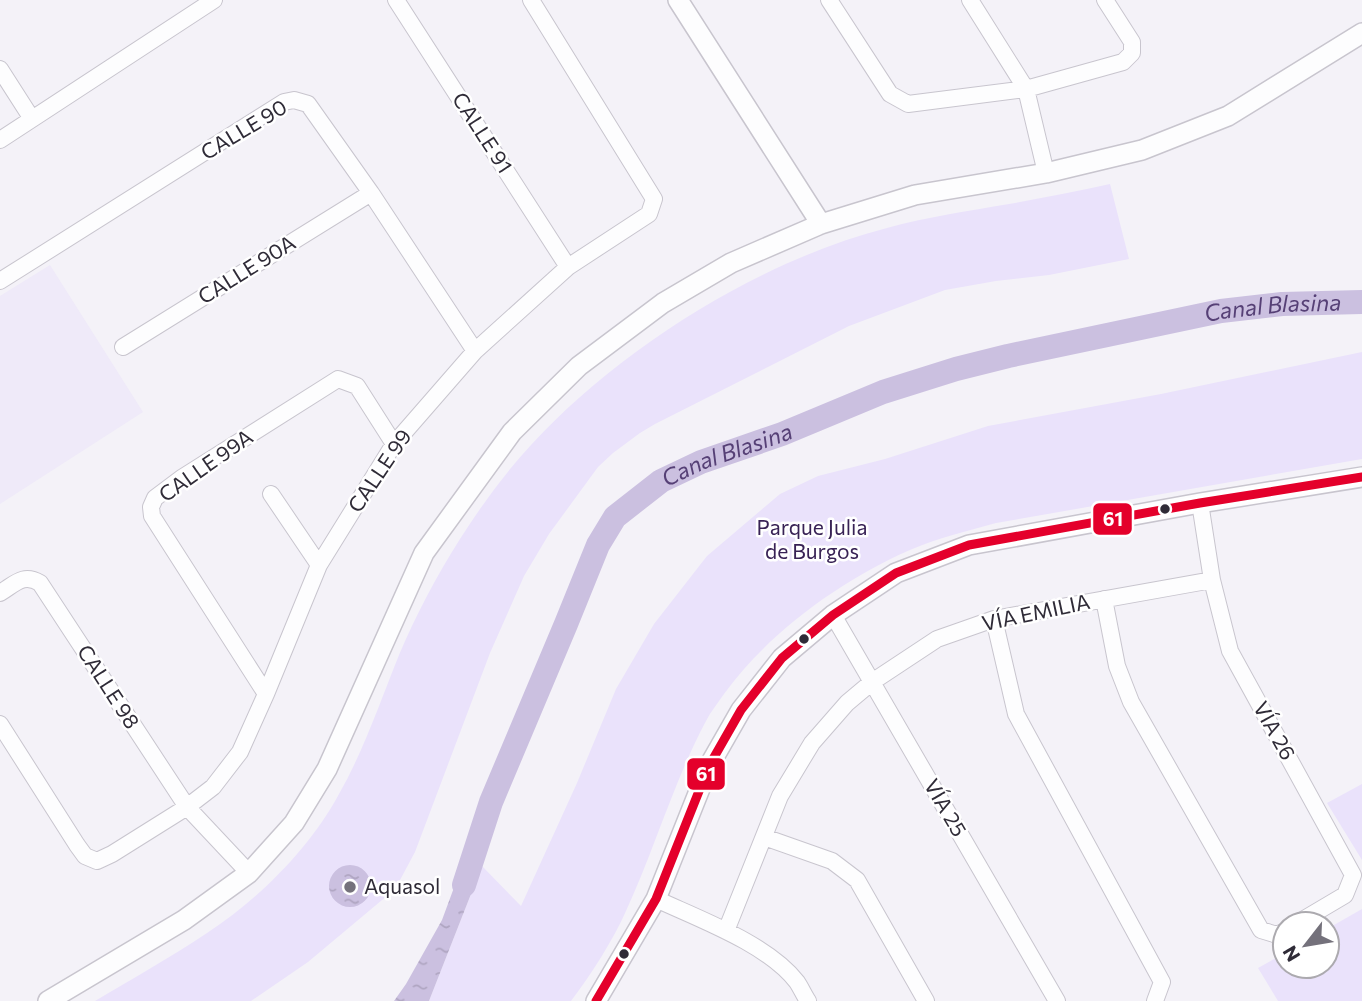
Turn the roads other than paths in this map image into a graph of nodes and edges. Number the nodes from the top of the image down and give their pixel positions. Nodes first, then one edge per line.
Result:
1 (214, 0) edge
2 (396, 0) edge
3 (678, 0) edge
4 (829, 0) edge
5 (970, 0) edge
6 (1105, 0) edge
7 (532, 1) edge
8 (1362, 33) edge
9 (0, 69) edge
10 (1027, 89) junction
11 (32, 119) junction
12 (0, 140) edge
13 (1046, 173) junction
14 (371, 193) junction
15 (821, 224) junction
16 (568, 267) junction
17 (0, 281) edge
18 (123, 347) dead end
19 (475, 351) junction
20 (394, 444) junction
21 (1362, 477) edge
22 (271, 494) dead end
23 (1200, 503) junction
24 (319, 565) junction
25 (1212, 580) junction
26 (0, 593) edge
27 (1104, 599) junction
28 (832, 615) junction
29 (994, 618) junction
30 (872, 682) junction
31 (267, 694) junction
32 (0, 724) edge
33 (187, 807) junction
34 (764, 837) junction
35 (249, 873) junction
36 (656, 900) junction
37 (1320, 910) edge
38 (726, 931) junction
39 (1271, 933) edge
40 (48, 1001) edge
41 (596, 1001) edge
42 (808, 1001) edge
43 (926, 1001) edge
44 (1058, 1001) edge
45 (1155, 1001) edge

1 - 11 street
2 - 16 street, CALLE 91
3 - 15 street
4 - 10 street
5 - 10 street
6 - 10 street
7 - 16 street, CALLE 99
8 - 13 street
9 - 11 street
10 - 13 street
11 - 12 street
13 - 15 street
14 - 17 street, CALLE 90
14 - 18 street, CALLE 90A
14 - 19 street, CALLE 90
15 - 35 street
16 - 19 street, CALLE 99
19 - 20 street, CALLE 99
20 - 24 street, CALLE 99
20 - 31 street, CALLE 99A
21 - 23 street
22 - 24 street
23 - 25 street, VÍA 26
23 - 28 street
24 - 31 street, CALLE 99
25 - 27 street, VÍA EMILIA
25 - 37 street, VÍA 26
26 - 33 street, CALLE 98
27 - 29 street, VÍA EMILIA
27 - 39 street
28 - 30 street, VÍA 25
28 - 36 street
29 - 30 street, VÍA EMILIA
29 - 45 street
30 - 34 street, VÍA EMILIA
30 - 44 street, VÍA 25
31 - 33 street, CALLE 99
32 - 33 street
33 - 35 street, CALLE 98
34 - 38 street, VÍA EMILIA
34 - 43 street
35 - 40 street
36 - 38 street
36 - 41 street
38 - 42 street

